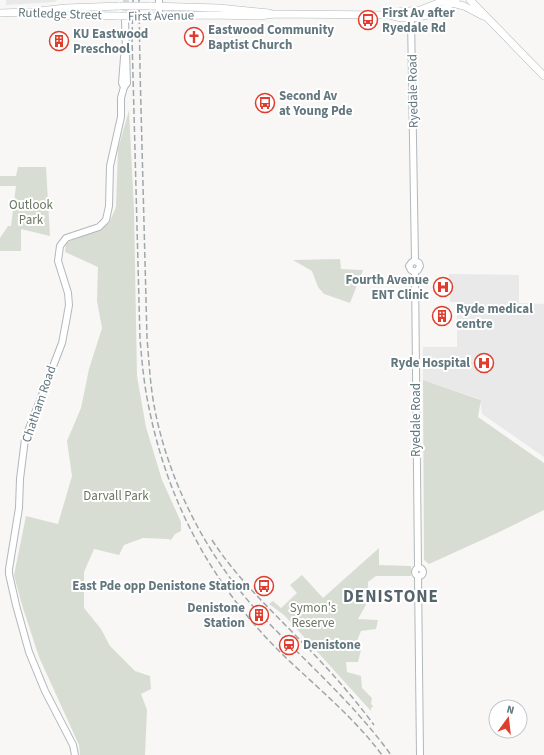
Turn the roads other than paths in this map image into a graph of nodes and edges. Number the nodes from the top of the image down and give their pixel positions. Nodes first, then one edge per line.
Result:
1 (470, 0) edge
2 (451, 1) edge
3 (436, 2) edge
4 (159, 3) edge
5 (118, 7) junction
6 (0, 12) edge
7 (29, 12) junction
8 (275, 14) junction
9 (390, 15) junction
10 (159, 16) junction
11 (122, 18) junction
12 (411, 18) junction
13 (490, 20) junction
14 (544, 76) edge
15 (75, 755) edge
16 (420, 755) edge

1 - 13 main road
2 - 3 main road, First Avenue
2 - 12 main road, First Avenue
2 - 13 main road
3 - 9 main road, First Avenue
4 - 5 main road, First Avenue, bridge
4 - 8 main road, First Avenue
4 - 10 street
5 - 7 main road, First Avenue
5 - 11 main road
6 - 7 main road, Rutledge Street
7 - 11 main road, Rutledge Street
8 - 9 main road, First Avenue
8 - 10 main road, First Avenue
9 - 12 main road, First Avenue
10 - 11 main road, First Avenue, bridge
11 - 15 street, Chatham Road
12 - 16 street, Ryedale Road
13 - 14 main road

